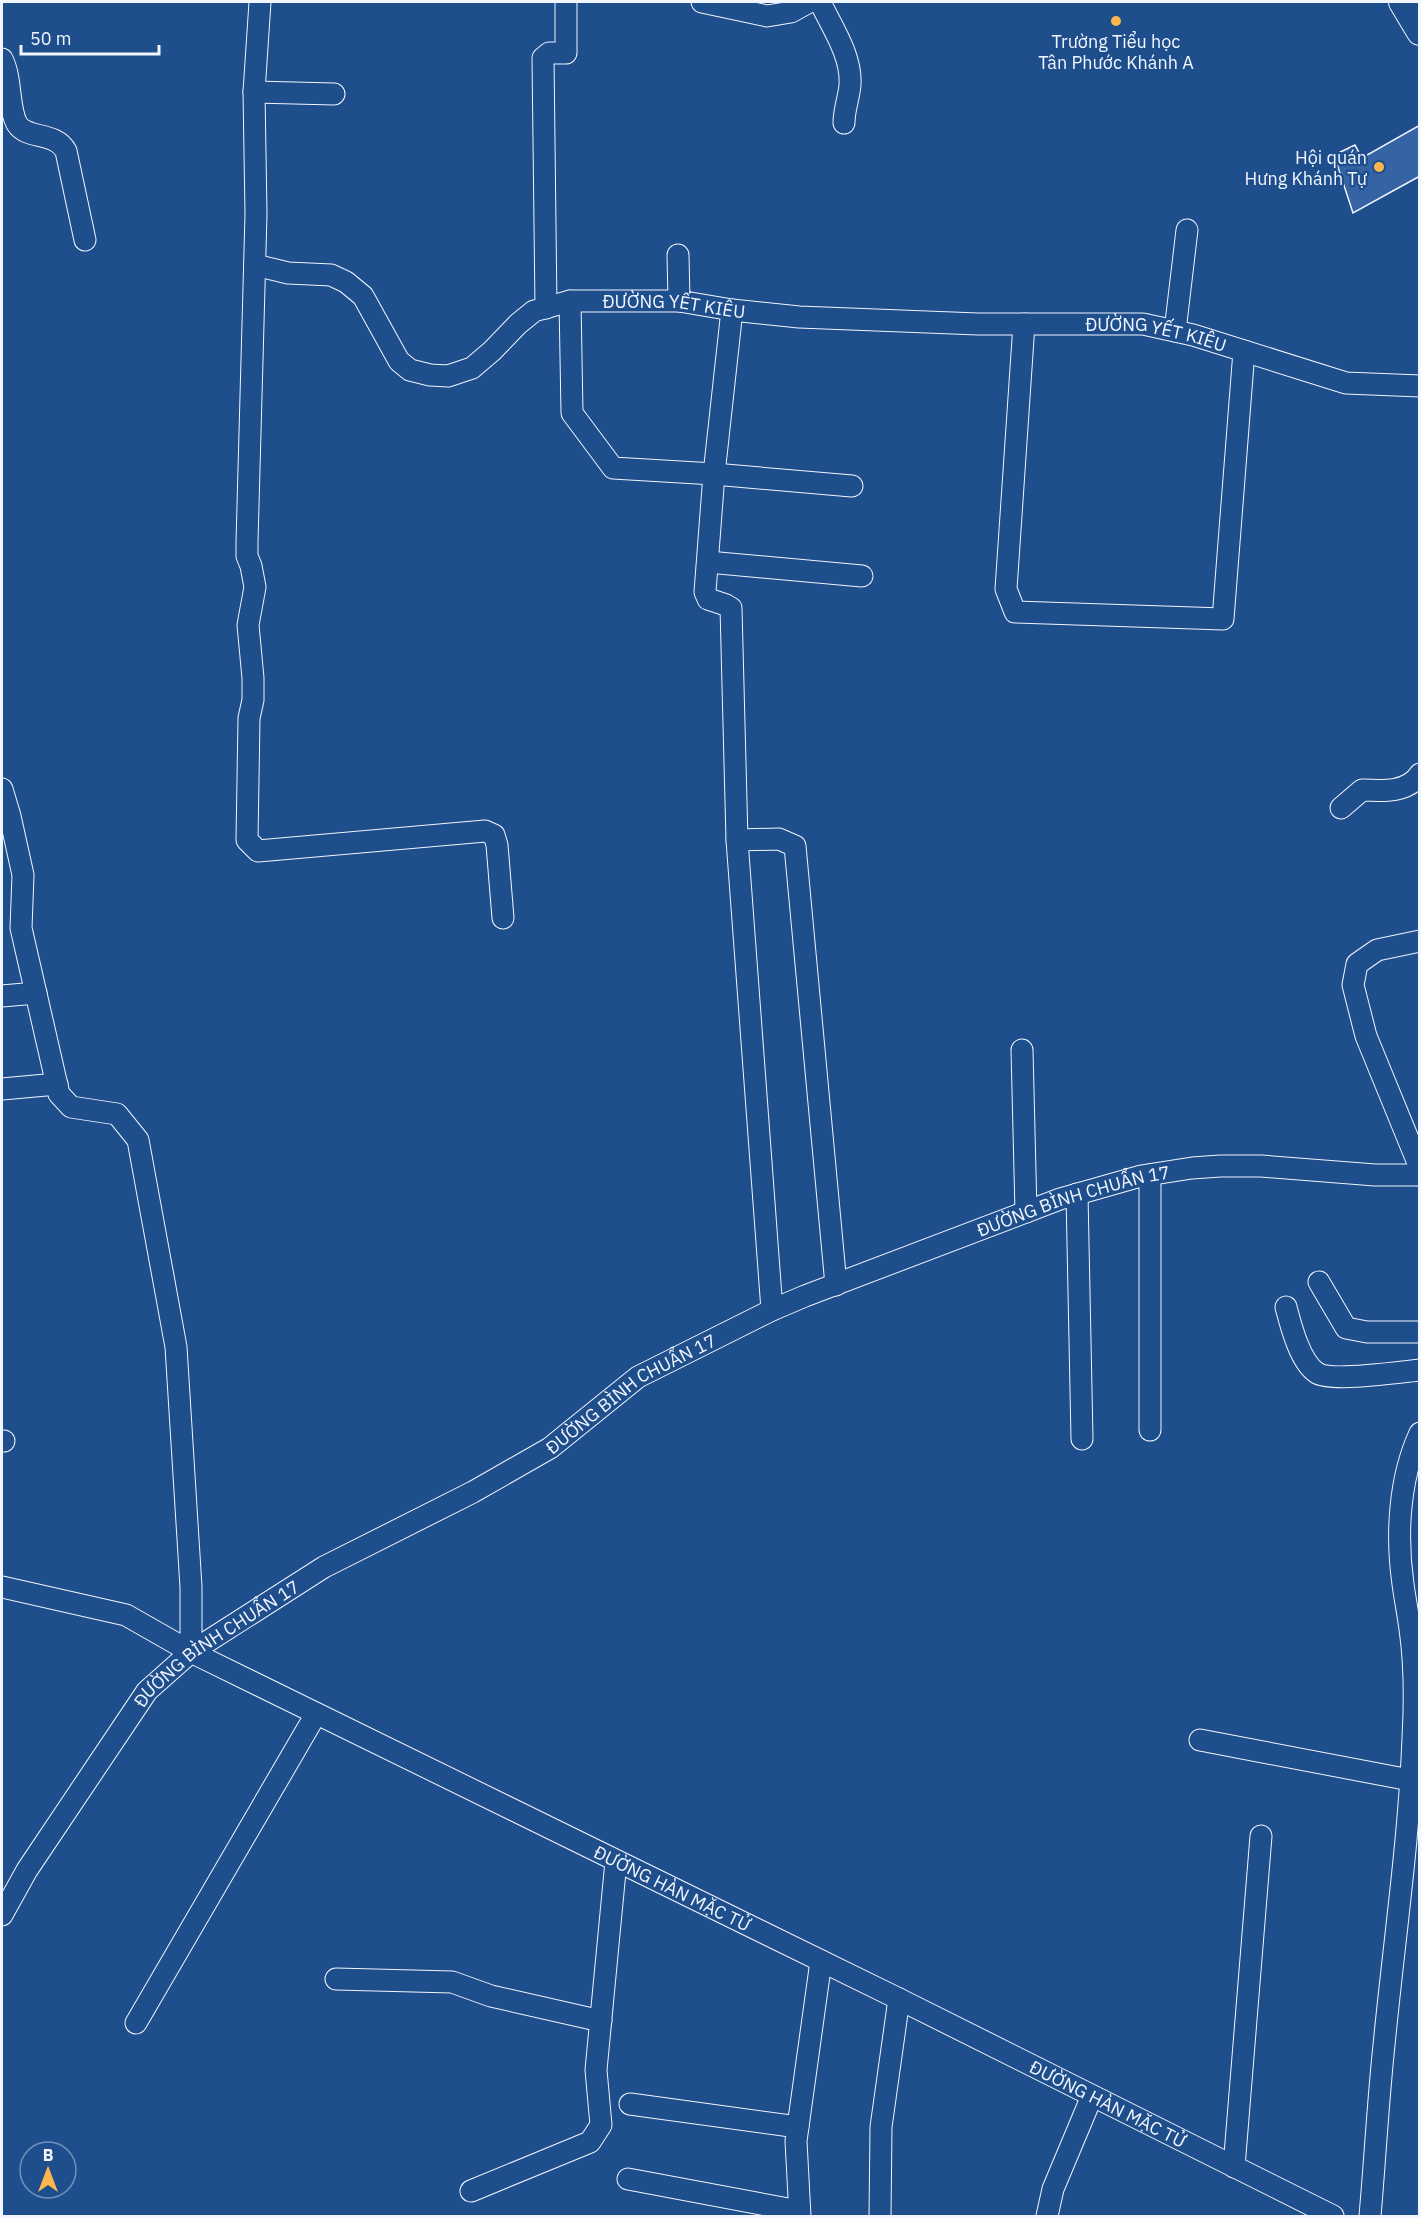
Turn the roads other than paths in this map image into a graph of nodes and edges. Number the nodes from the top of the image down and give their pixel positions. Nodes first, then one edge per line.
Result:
1 (260, 2) edge
2 (566, 2) edge
3 (702, 2) edge
4 (809, 2) edge
5 (820, 2) edge
6 (1402, 2) edge
7 (1419, 32) edge
8 (2, 59) edge
9 (254, 92) junction
10 (333, 94) dead end
11 (844, 123) dead end
12 (1187, 231) dead end
13 (85, 240) dead end
14 (678, 255) dead end
15 (255, 265) junction
16 (570, 301) junction
17 (679, 301) junction
18 (546, 308) junction
19 (732, 310) junction
20 (1024, 324) junction
21 (1175, 332) junction
22 (1244, 351) junction
23 (1419, 386) edge
24 (714, 474) junction
25 (852, 486) dead end
26 (708, 562) junction
27 (862, 576) dead end
28 (1419, 774) edge
29 (2, 789) edge
30 (1341, 808) dead end
31 (737, 840) junction
32 (503, 918) dead end
33 (1419, 941) edge
34 (36, 993) junction
35 (2, 996) edge
36 (1022, 1050) dead end
37 (57, 1084) junction
38 (2, 1089) edge
39 (1419, 1168) edge
40 (1150, 1174) junction
41 (1419, 1175) edge
42 (1077, 1194) junction
43 (1026, 1212) junction
44 (1318, 1282) dead end
45 (836, 1285) junction
46 (1286, 1307) dead end
47 (772, 1310) junction
48 (1419, 1332) edge
49 (1419, 1370) edge
50 (1150, 1430) dead end
51 (1419, 1433) edge
52 (1082, 1439) dead end
53 (2, 1587) edge
54 (190, 1652) junction
55 (316, 1714) junction
56 (1200, 1740) dead end
57 (1410, 1780) junction
58 (1261, 1836) dead end
59 (616, 1861) junction
60 (2, 1915) edge
61 (821, 1961) junction
62 (336, 1979) dead end
63 (899, 1999) junction
64 (601, 2021) junction
65 (136, 2024) dead end
66 (1092, 2096) junction
67 (630, 2104) dead end
68 (798, 2127) junction
69 (1234, 2167) junction
70 (628, 2179) dead end
71 (471, 2191) dead end
72 (800, 2214) edge
73 (880, 2217) edge
74 (1047, 2217) edge
75 (1333, 2217) edge
76 (1370, 2217) edge

1 - 9 street
2 - 18 street
3 - 4 street
5 - 11 street
6 - 7 main road
8 - 13 street
9 - 10 street
9 - 15 street
12 - 21 street
14 - 17 street
15 - 18 street, ĐƯỜNG YẾT KIÊU
15 - 32 street
16 - 17 street, ĐƯỜNG YẾT KIÊU
16 - 18 street, ĐƯỜNG YẾT KIÊU
16 - 24 street
17 - 19 street, ĐƯỜNG YẾT KIÊU
19 - 20 street, ĐƯỜNG YẾT KIÊU
19 - 24 street
20 - 21 street, ĐƯỜNG YẾT KIÊU
20 - 22 street
21 - 22 street, ĐƯỜNG YẾT KIÊU
22 - 23 street, ĐƯỜNG YẾT KIÊU
24 - 25 street
24 - 26 street
26 - 27 street
26 - 31 street
28 - 30 street
29 - 34 street
31 - 45 street
31 - 47 street
33 - 39 street
34 - 35 street
34 - 37 street
36 - 43 street
37 - 38 street
37 - 54 street
40 - 41 street, ĐƯỜNG BÌNH CHUẨN 17
40 - 42 street, ĐƯỜNG BÌNH CHUẨN 17
40 - 50 street
42 - 43 street, ĐƯỜNG BÌNH CHUẨN 17
42 - 52 street
43 - 45 street, ĐƯỜNG BÌNH CHUẨN 17
44 - 48 street
45 - 47 street, ĐƯỜNG BÌNH CHUẨN 17
46 - 49 street
47 - 54 street, ĐƯỜNG BÌNH CHUẨN 17
51 - 57 street
53 - 54 street, ĐƯỜNG HÀN MẶC TỬ
54 - 55 street, ĐƯỜNG HÀN MẶC TỬ
54 - 60 street, ĐƯỜNG BÌNH CHUẨN 17
55 - 59 street, ĐƯỜNG HÀN MẶC TỬ
55 - 65 street
56 - 57 street
57 - 76 street
58 - 69 street
59 - 61 street, ĐƯỜNG HÀN MẶC TỬ
59 - 64 street
61 - 63 street, ĐƯỜNG HÀN MẶC TỬ
61 - 68 street
62 - 64 street
63 - 66 street, ĐƯỜNG HÀN MẶC TỬ
63 - 73 street
64 - 71 street
66 - 69 street, ĐƯỜNG HÀN MẶC TỬ
66 - 74 street
67 - 68 street
68 - 72 street
69 - 75 street, ĐƯỜNG HÀN MẶC TỬ
70 - 72 street

